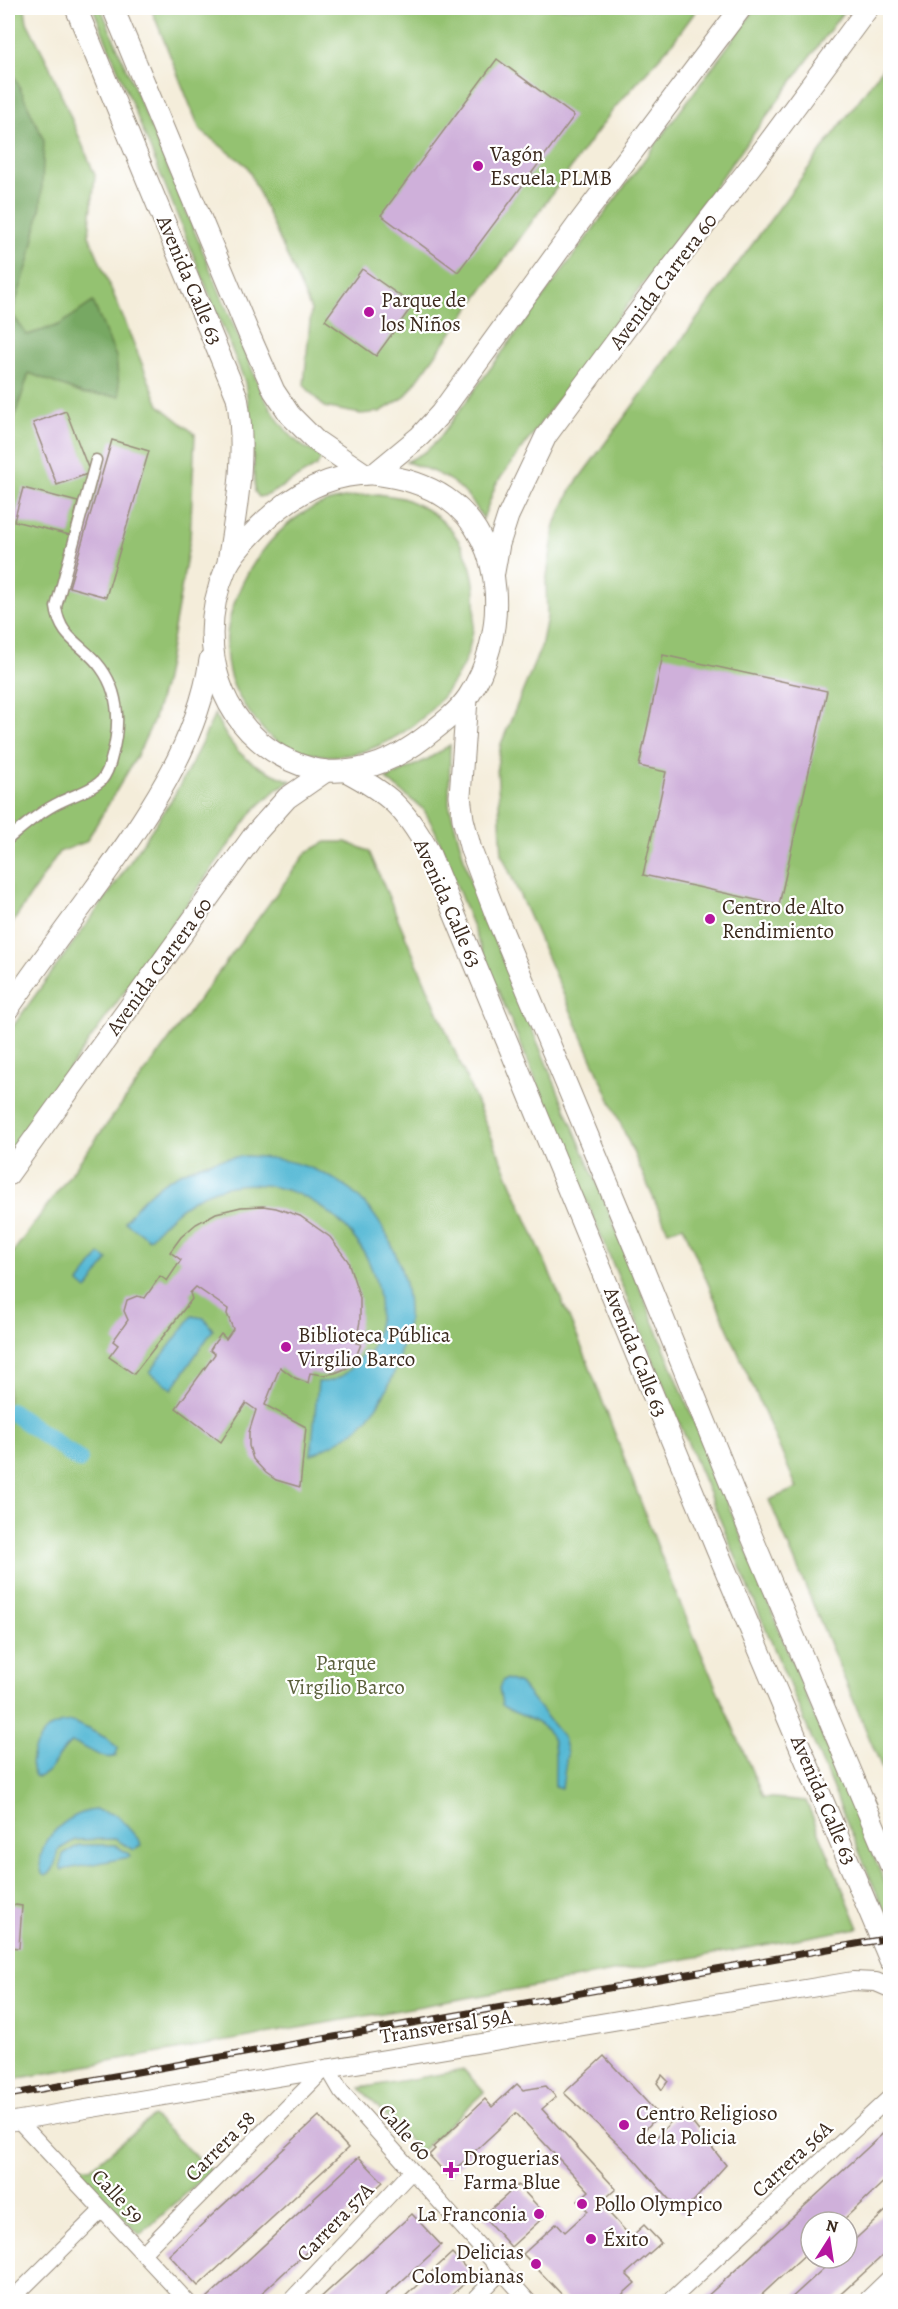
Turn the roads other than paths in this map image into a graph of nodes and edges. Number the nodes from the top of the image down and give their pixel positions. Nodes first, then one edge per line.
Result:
1 (76, 8) edge
2 (113, 8) edge
3 (741, 8) edge
4 (868, 8) edge
5 (96, 460) dead end
6 (369, 474) junction
7 (227, 566) junction
8 (494, 573) junction
9 (212, 647) junction
10 (467, 699) junction
11 (336, 771) junction
12 (8, 839) edge
13 (8, 1009) edge
14 (8, 1175) edge
15 (891, 1864) edge
16 (891, 1960) edge
17 (891, 1988) edge
18 (327, 2067) junction
19 (891, 2097) edge
20 (13, 2121) edge
21 (412, 2171) junction
22 (102, 2210) junction
23 (143, 2253) junction
24 (502, 2271) junction
25 (891, 2277) edge
26 (9, 2301) edge
27 (188, 2301) edge
28 (289, 2301) edge
29 (472, 2301) edge
30 (529, 2301) edge
31 (669, 2301) edge
32 (864, 2301) edge

1 - 7 main road, Avenida Calle 63
2 - 6 main road, Avenida Calle 63
3 - 6 main road
4 - 8 main road, Avenida Carrera 60
5 - 12 street
6 - 7 main road
6 - 8 main road
7 - 9 main road
8 - 10 main road
9 - 11 main road, Avenida Calle 63
9 - 13 main road
10 - 11 main road
10 - 15 main road, Avenida Calle 63
11 - 14 main road, Avenida Carrera 60
11 - 16 main road, Avenida Calle 63
17 - 18 street, Transversal 59A
18 - 20 street, Transversal 59A
18 - 21 street, Calle 60
18 - 23 street, Carrera 58
19 - 31 street, Carrera 56A
20 - 22 street, Calle 59
21 - 24 street, Calle 60
21 - 28 street, Carrera 57A
22 - 23 street, Calle 59
22 - 26 street
23 - 27 street, Calle 59
24 - 29 street
24 - 30 street, Calle 60
25 - 32 street

